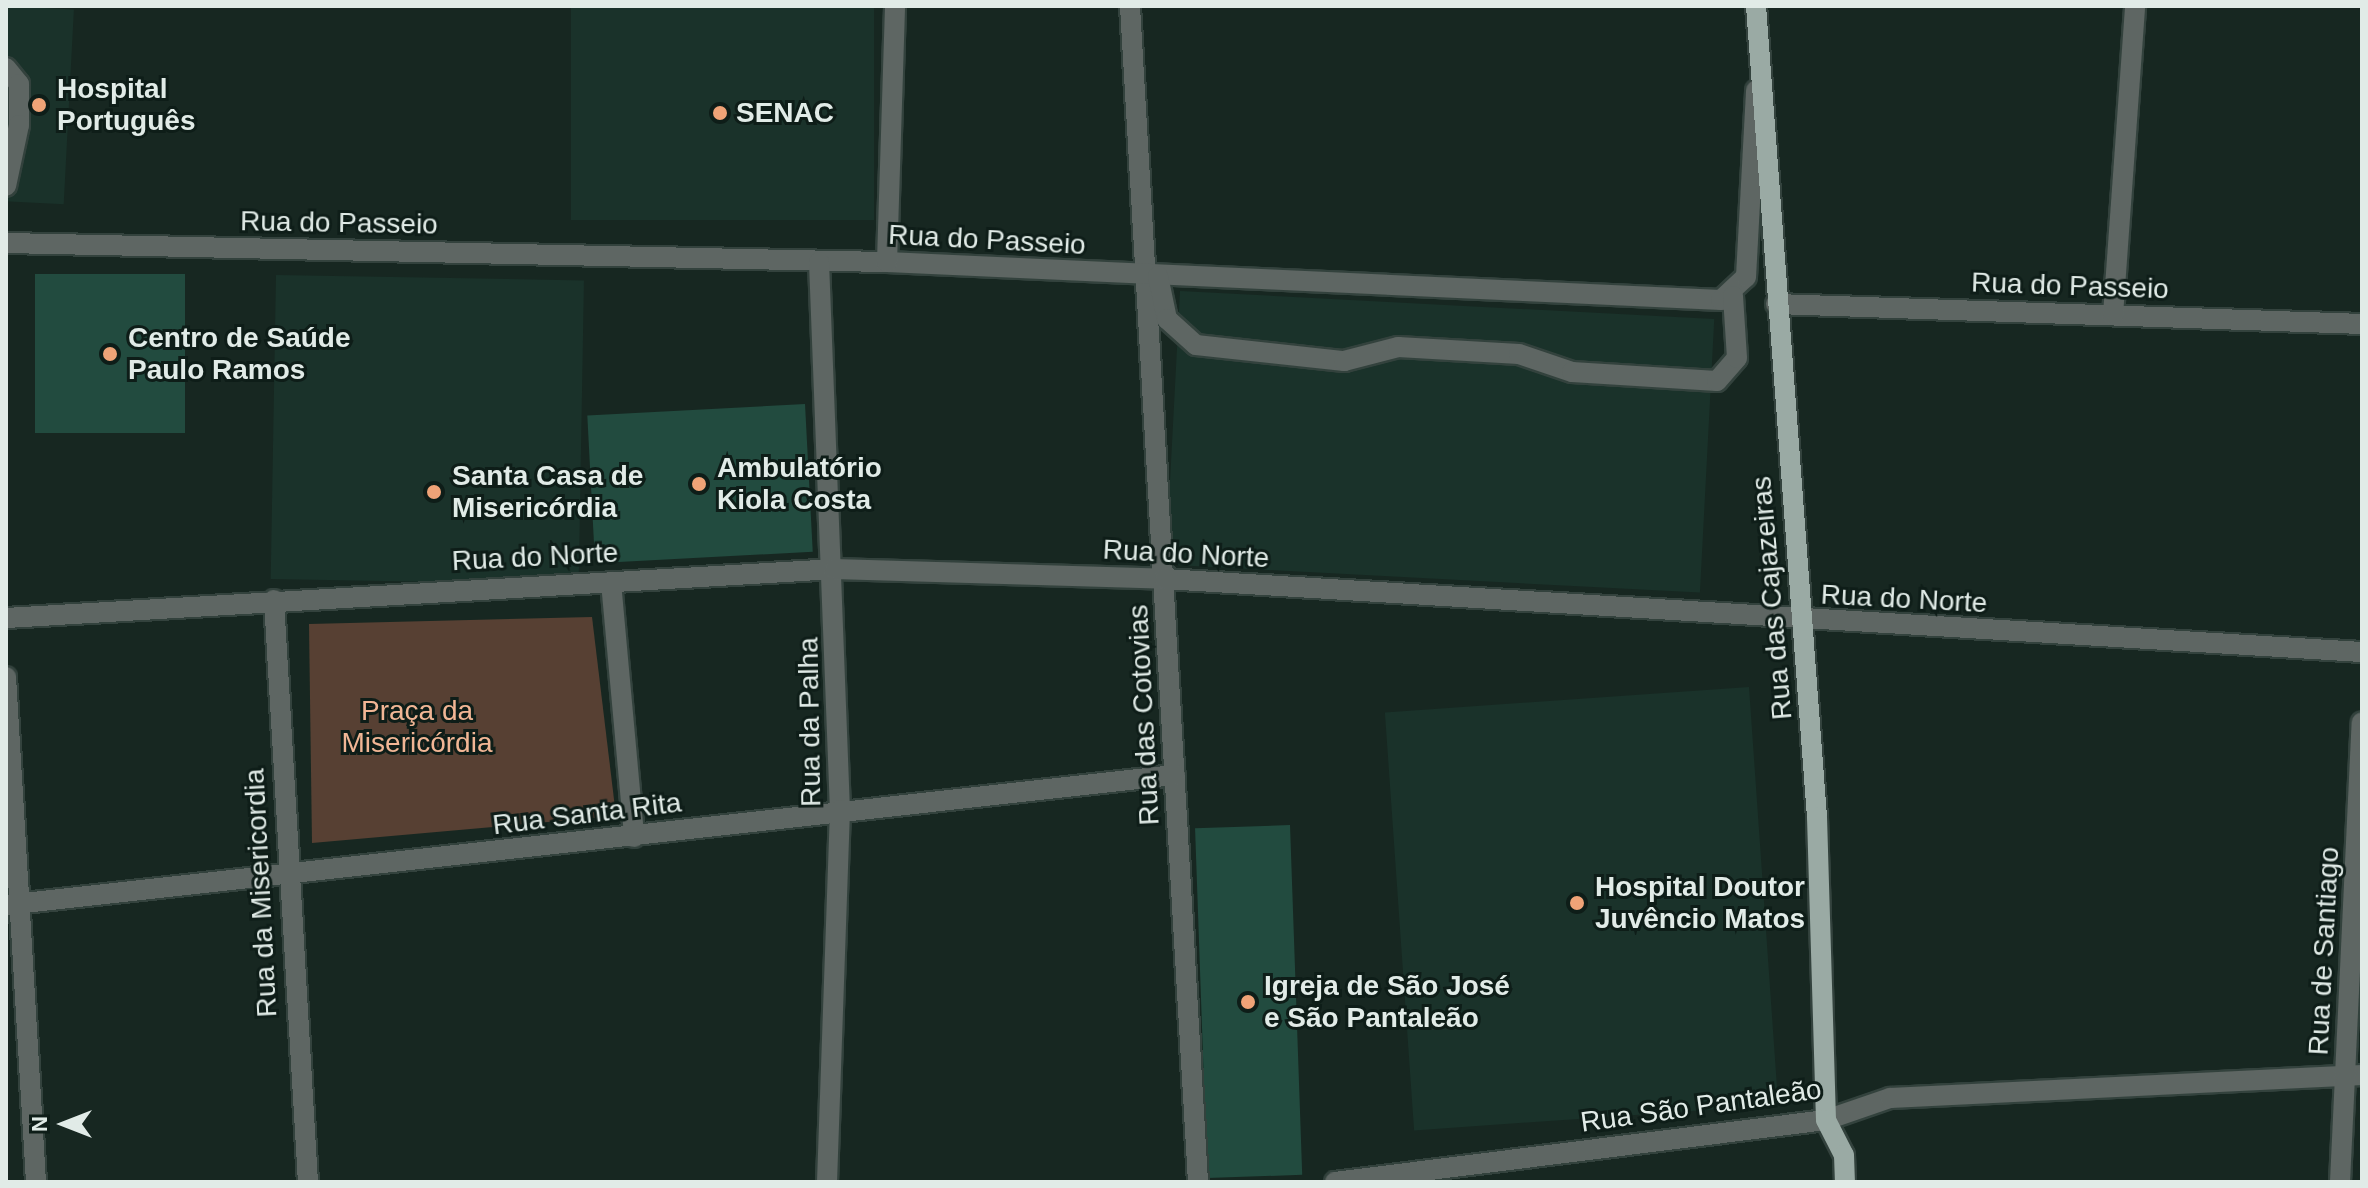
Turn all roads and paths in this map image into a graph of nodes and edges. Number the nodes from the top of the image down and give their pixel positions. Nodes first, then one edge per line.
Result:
1 (895, 6) edge
2 (1130, 6) edge
3 (1756, 6) edge
4 (2135, 6) edge
5 (6, 68) edge
6 (1757, 69) junction
7 (6, 186) edge
8 (6, 243) edge
9 (819, 262) junction
10 (887, 262) junction
11 (1151, 275) junction
12 (1733, 296) junction
13 (1776, 304) junction
14 (2113, 315) junction
15 (2362, 324) edge
16 (835, 569) junction
17 (1165, 579) junction
18 (611, 582) junction
19 (274, 600) junction
20 (6, 618) edge
21 (1801, 621) junction
22 (2362, 652) edge
23 (6, 677) edge
24 (2362, 723) edge
25 (1175, 775) junction
26 (840, 810) junction
27 (634, 837) junction
28 (286, 877) junction
29 (10, 905) edge
30 (2354, 1075) edge
31 (1826, 1120) junction
32 (36, 1182) edge
33 (308, 1182) edge
34 (827, 1182) edge
35 (1198, 1182) edge
36 (1335, 1182) edge
37 (1845, 1182) edge
38 (2340, 1182) edge

1 - 10 street
2 - 11 street, Rua das Cotovias
3 - 6 main road, Rua das Cajazeiras
4 - 14 street
5 - 7 street
6 - 12 street
6 - 13 main road, Rua das Cajazeiras
8 - 9 street, Rua do Passeio
9 - 10 street, Rua do Passeio
9 - 16 street, Rua da Palha
10 - 11 street, Rua do Passeio
11 - 12 street, Rua do Passeio
11 - 12 street
11 - 17 street, Rua das Cotovias
13 - 14 street, Rua do Passeio
13 - 21 main road, Rua das Cajazeiras
14 - 15 street, Rua do Passeio
16 - 17 street, Rua do Norte
16 - 18 street, Rua do Norte
16 - 26 street, Rua da Palha
17 - 21 street, Rua do Norte
17 - 25 street, Rua das Cotovias
18 - 19 street, Rua do Norte
18 - 27 street
19 - 20 street, Rua do Norte
19 - 28 street, Rua da Misericordia
21 - 22 street, Rua do Norte
21 - 31 main road, Rua das Cajazeiras
23 - 29 street
24 - 30 street, Rua de Santiago
25 - 26 street, Rua Santa Rita
25 - 35 street, Rua das Cotovias
26 - 27 street, Rua Santa Rita
26 - 34 street, Rua da Palha
27 - 28 street, Rua Santa Rita
28 - 29 street, Rua Santa Rita
28 - 33 street, Rua da Misericordia
29 - 32 street
30 - 31 street, Rua São Pantaleão
30 - 38 street, Rua de Santiago
31 - 36 street, Rua São Pantaleão
31 - 37 main road, Rua das Cajazeiras

